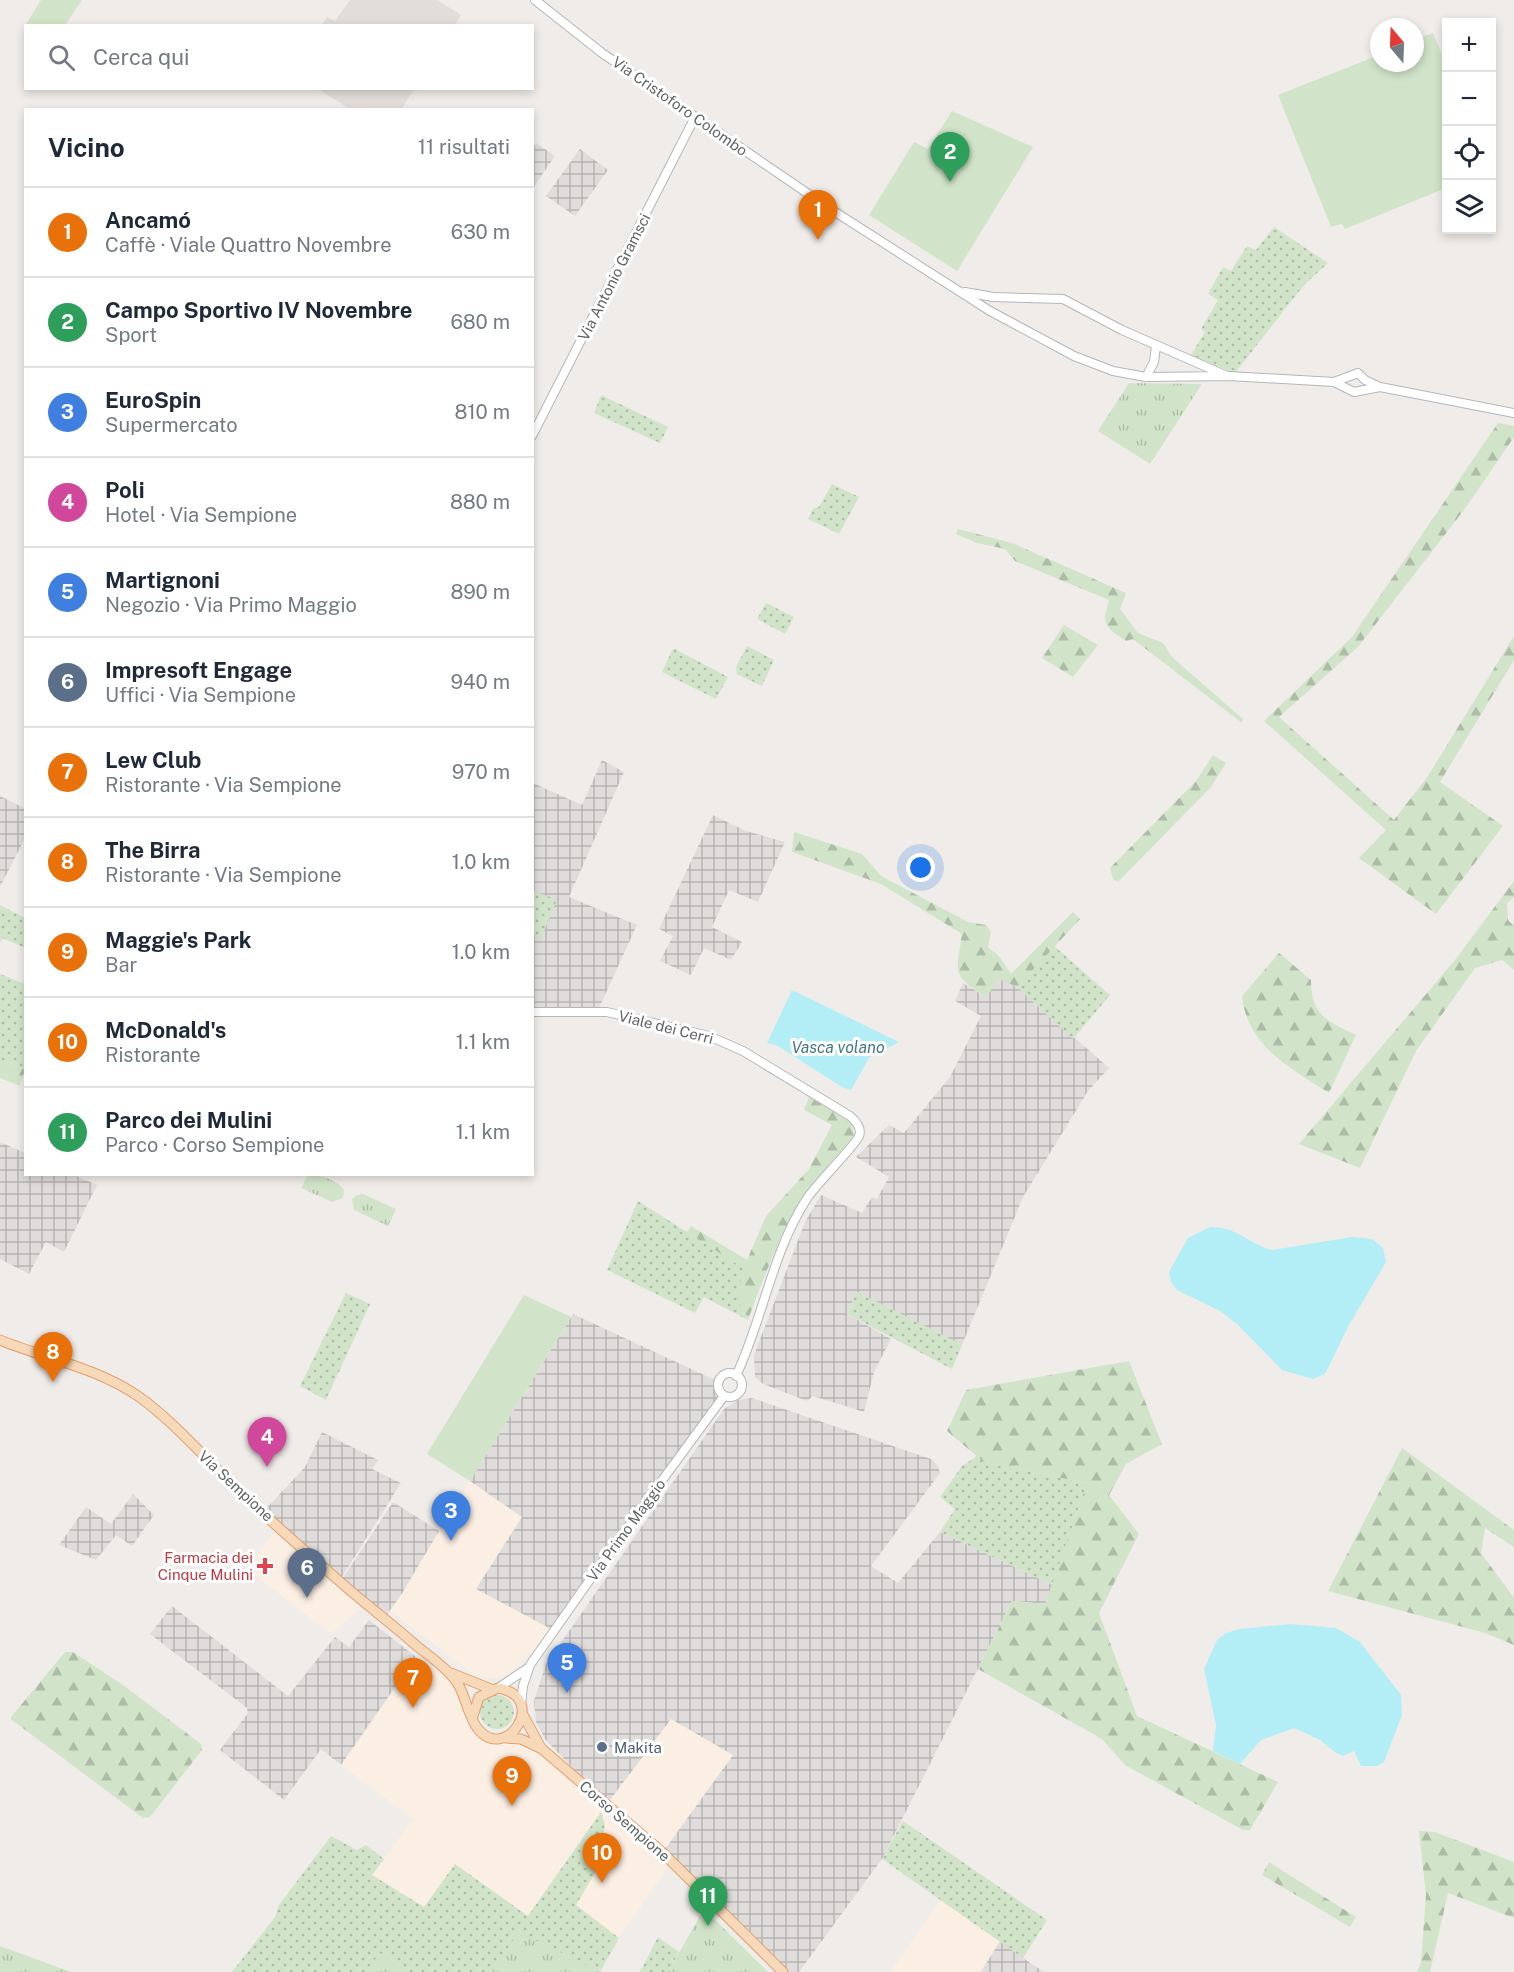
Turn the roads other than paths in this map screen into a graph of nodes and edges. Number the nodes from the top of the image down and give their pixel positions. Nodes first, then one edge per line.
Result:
1 (535, 0) edge
2 (695, 117) junction
3 (959, 291) junction
4 (993, 297) junction
5 (990, 311) junction
6 (1156, 346) junction
7 (1349, 375) junction
8 (1229, 376) junction
9 (1146, 377) junction
10 (1334, 382) junction
11 (1364, 384) junction
12 (1348, 388) junction
13 (1514, 413) edge
14 (534, 432) edge
15 (534, 1012) edge
16 (850, 1116) joint
17 (0, 1340) edge
18 (736, 1376) junction
19 (724, 1396) junction
20 (530, 1665) junction
21 (449, 1672) junction
22 (494, 1689) junction
23 (522, 1709) junction
24 (472, 1716) junction
25 (500, 1738) junction
26 (542, 1749) junction
27 (783, 1972) edge

1 - 2 street, Via Cristoforo Colombo
2 - 3 street, Via Cristoforo Colombo
2 - 14 street, Via Antonio Gramsci
3 - 4 street
3 - 5 street, Via Cristoforo Colombo
4 - 5 street
4 - 6 street
5 - 9 street, Via Cristoforo Colombo
6 - 8 street
6 - 9 street
7 - 10 street
7 - 11 street
7 - 12 street
8 - 9 street, Via Cristoforo Colombo
8 - 10 street, Via Cristoforo Colombo
10 - 12 street
11 - 12 street
11 - 13 street
15 - 16 street, Viale dei Cerri
16 - 18 street, Via Primo Maggio
17 - 21 main road, Via Sempione
18 - 19 street, Via Primo Maggio
18 - 19 street, Via Primo Maggio
19 - 20 street, Via Primo Maggio
20 - 22 street, Via Primo Maggio
20 - 23 street, Via Primo Maggio
21 - 22 main road, Via Sempione
21 - 24 main road, Via Sempione
22 - 23 main road
22 - 24 main road
23 - 25 main road
23 - 26 main road, Corso Sempione
24 - 25 main road
25 - 26 main road, Corso Sempione
26 - 27 main road, Corso Sempione

